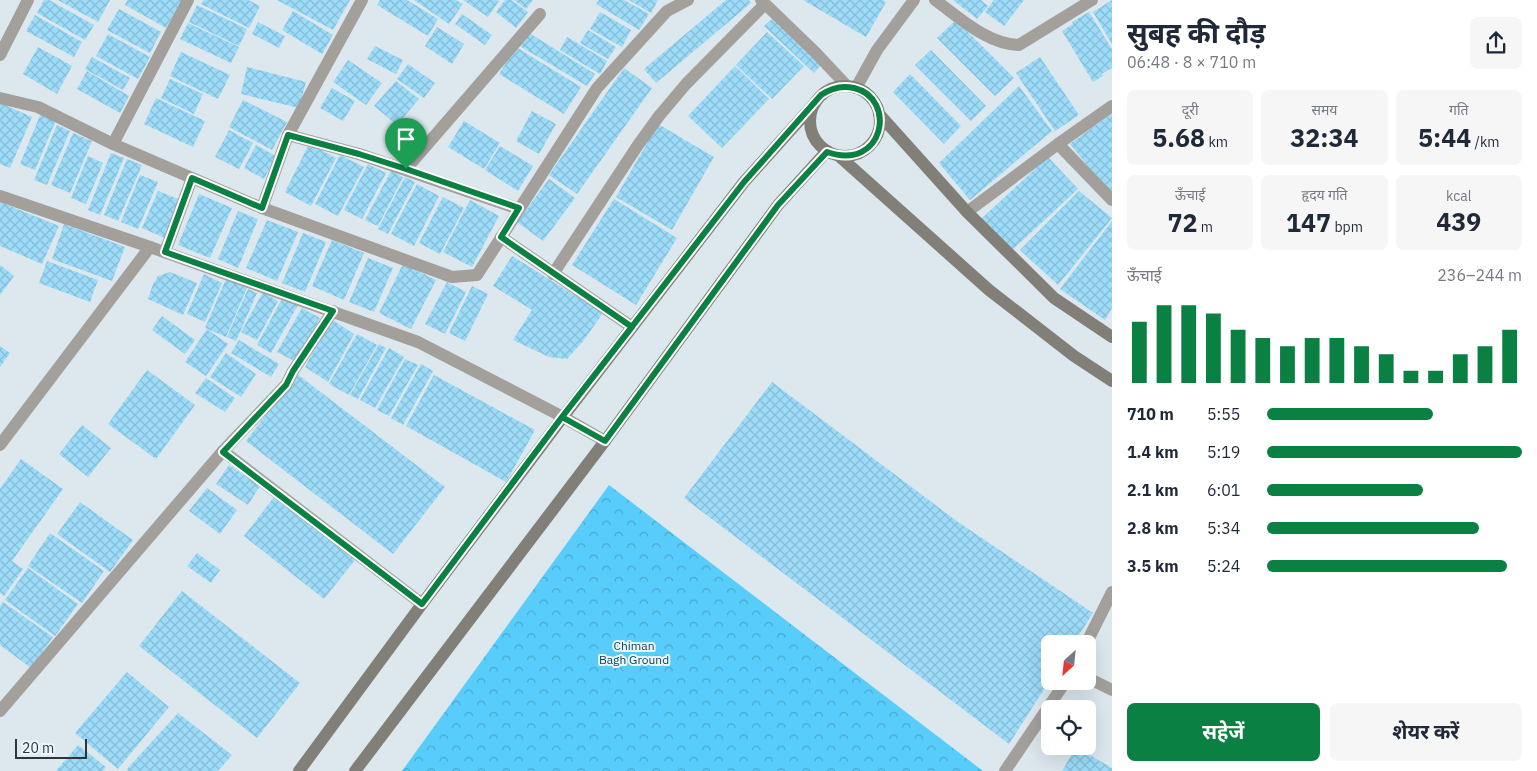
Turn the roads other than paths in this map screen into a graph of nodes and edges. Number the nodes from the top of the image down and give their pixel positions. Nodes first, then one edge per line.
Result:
1 (28, 0) edge
2 (188, 0) edge
3 (362, 0) edge
4 (688, 0) edge
5 (914, 0) edge
6 (935, 0) edge
7 (1092, 0) edge
8 (763, 2) edge
9 (540, 14) dead end
10 (0, 55) edge
11 (852, 87) junction
12 (0, 98) edge
13 (815, 103) junction
14 (1112, 106) edge
15 (879, 114) junction
16 (288, 135) junction
17 (112, 144) junction
18 (1058, 144) junction
19 (833, 154) junction
20 (406, 169) junction
21 (192, 178) junction
22 (0, 196) edge
23 (1112, 200) edge
24 (262, 208) junction
25 (519, 208) junction
26 (967, 212) junction
27 (501, 237) junction
28 (150, 247) junction
29 (165, 252) junction
30 (553, 274) junction
31 (333, 311) junction
32 (632, 327) junction
33 (1112, 337) edge
34 (1112, 381) edge
35 (562, 417) junction
36 (605, 441) junction
37 (0, 445) edge
38 (223, 452) junction
39 (1112, 592) edge
40 (422, 604) junction
41 (1090, 635) edge
42 (1096, 682) edge
43 (1060, 690) edge
44 (1112, 690) edge
45 (0, 711) edge
46 (299, 771) edge
47 (355, 771) edge
48 (1005, 771) edge

1 - 10 street
2 - 17 street
3 - 16 street
4 - 25 street
5 - 11 street
6 - 7 street
8 - 11 street
8 - 30 street
9 - 20 street
11 - 13 main road
11 - 15 main road
12 - 17 street
13 - 19 main road
13 - 32 main road
14 - 18 street
15 - 19 main road
15 - 26 main road
16 - 20 street
16 - 24 street
17 - 21 street
18 - 23 street
18 - 26 street
19 - 34 main road
19 - 36 main road
20 - 25 street
21 - 24 street
21 - 29 street
22 - 28 street
24 - 27 street
25 - 27 street
26 - 33 main road
27 - 30 street
28 - 29 street
28 - 37 street
29 - 31 street
30 - 32 street
31 - 35 street
31 - 38 street
32 - 35 main road
35 - 36 street
35 - 40 main road
36 - 47 main road
38 - 40 street
38 - 45 street
39 - 41 street
40 - 46 main road
42 - 44 street
43 - 48 street

